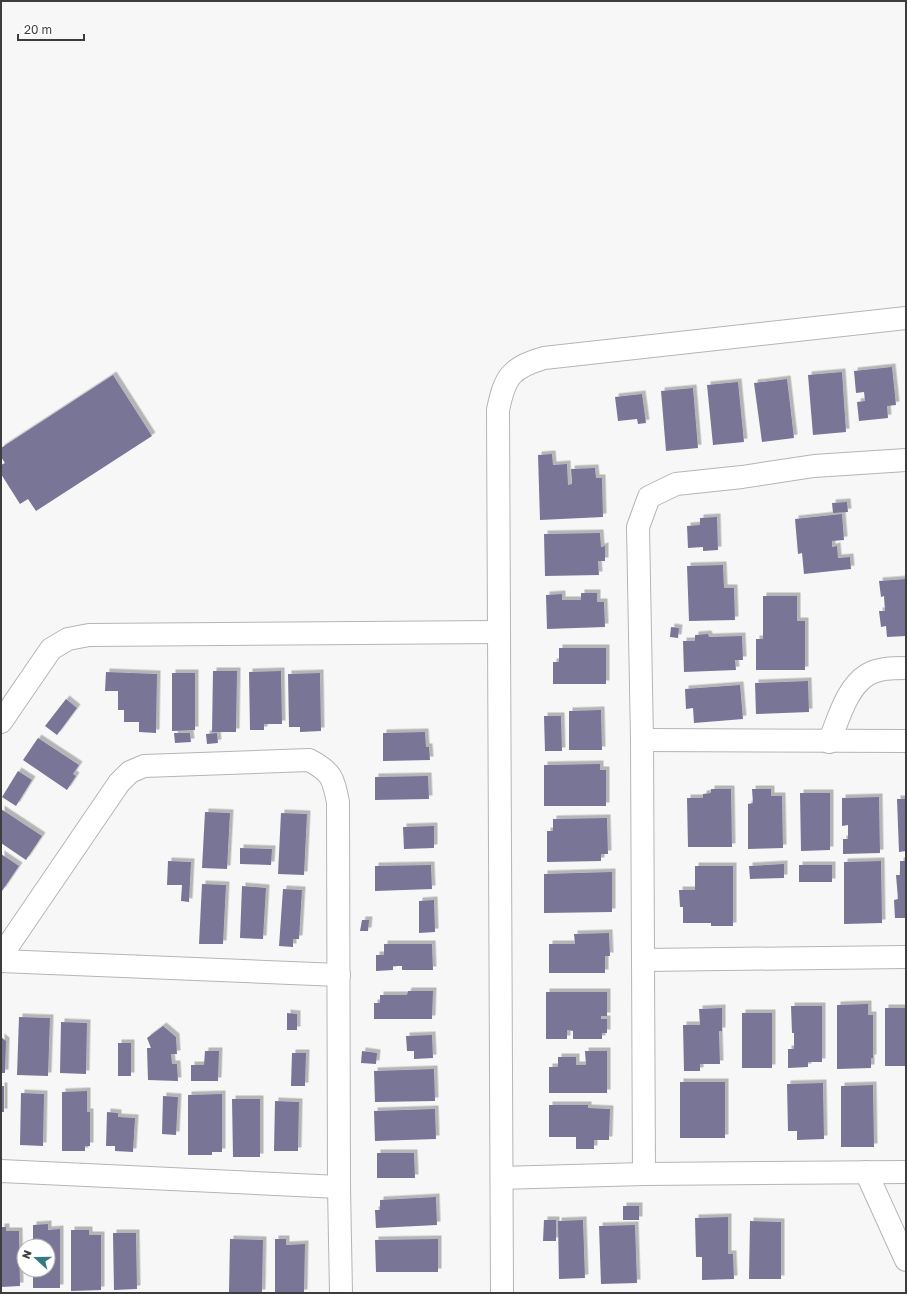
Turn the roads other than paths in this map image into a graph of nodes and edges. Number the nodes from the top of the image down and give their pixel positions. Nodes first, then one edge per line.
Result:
1 (906, 318) edge
2 (906, 460) edge
3 (498, 632) junction
4 (906, 668) edge
5 (1, 722) edge
6 (642, 740) junction
7 (906, 741) edge
8 (829, 742) junction
9 (1, 956) edge
10 (906, 957) edge
11 (643, 960) junction
12 (1, 961) edge
13 (339, 975) junction
14 (1, 1171) edge
15 (866, 1172) junction
16 (906, 1172) edge
17 (644, 1174) junction
18 (502, 1178) junction
19 (339, 1187) junction
20 (906, 1260) edge
21 (341, 1293) edge
22 (502, 1293) edge

1 - 3 street
2 - 6 street
3 - 5 street
3 - 18 street
4 - 8 street
6 - 8 street
6 - 11 street
7 - 8 street
9 - 13 street
10 - 11 street
11 - 17 street
12 - 13 street
13 - 19 street
14 - 19 street
15 - 16 street
15 - 17 street
15 - 20 street
17 - 18 street
18 - 22 street
19 - 21 street

